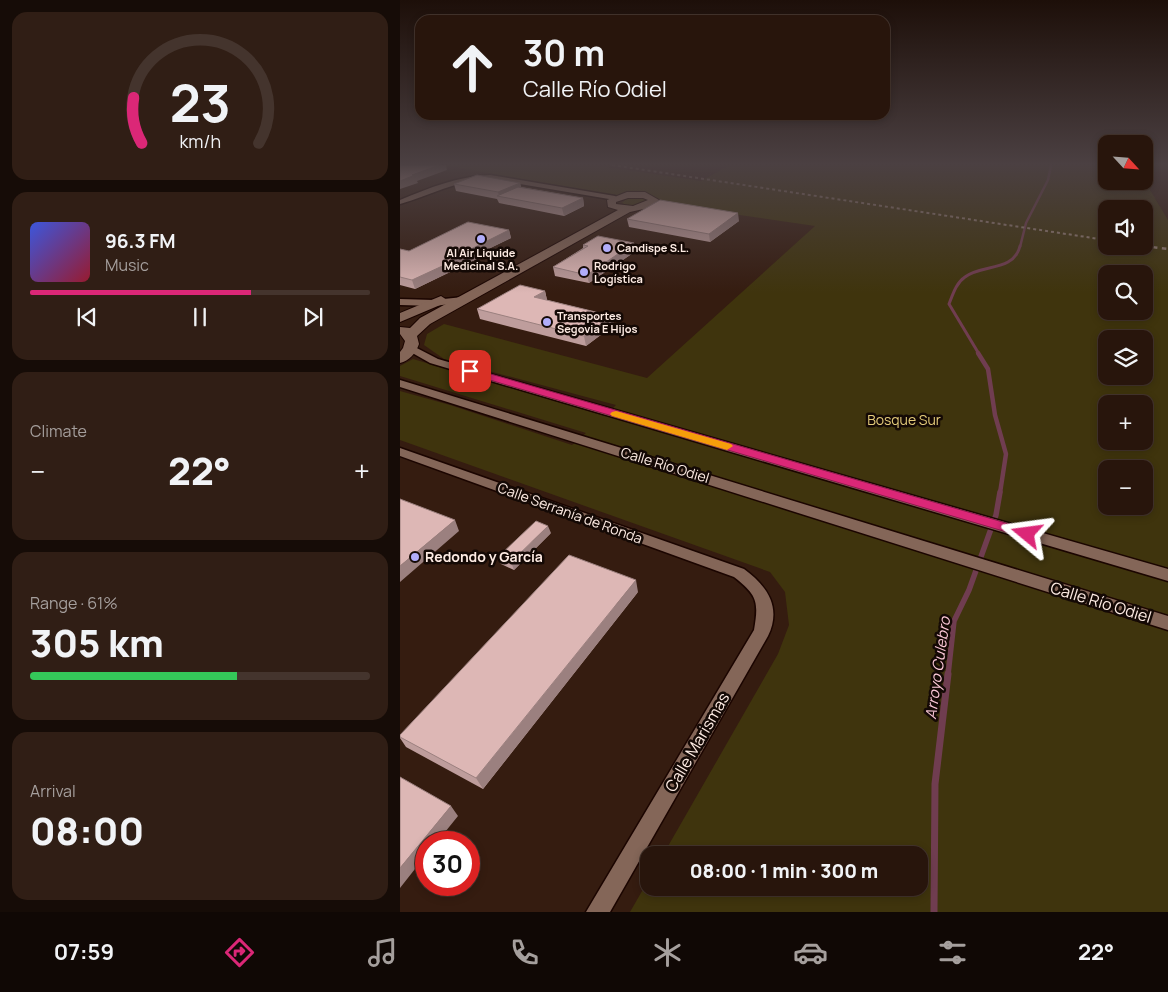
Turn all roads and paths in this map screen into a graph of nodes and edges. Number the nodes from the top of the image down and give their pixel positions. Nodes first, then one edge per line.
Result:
1 (604, 208) edge
2 (625, 208) edge
3 (640, 208) edge
4 (628, 209) junction
5 (463, 300) junction
6 (434, 303) junction
7 (400, 305) edge
8 (400, 318) edge
9 (407, 337) edge
10 (400, 359) edge
11 (400, 382) edge
12 (400, 452) edge
13 (739, 573) joint
14 (1168, 575) edge
15 (1168, 623) edge
16 (597, 912) edge

1 - 6 street
2 - 4 street
3 - 4 street
4 - 5 street
5 - 6 street
5 - 9 street
6 - 7 street
6 - 8 street
9 - 10 street
9 - 14 street
11 - 15 street, Calle Río Odiel
12 - 13 street, Calle Serranía de Ronda
13 - 16 street, Calle Marismas

